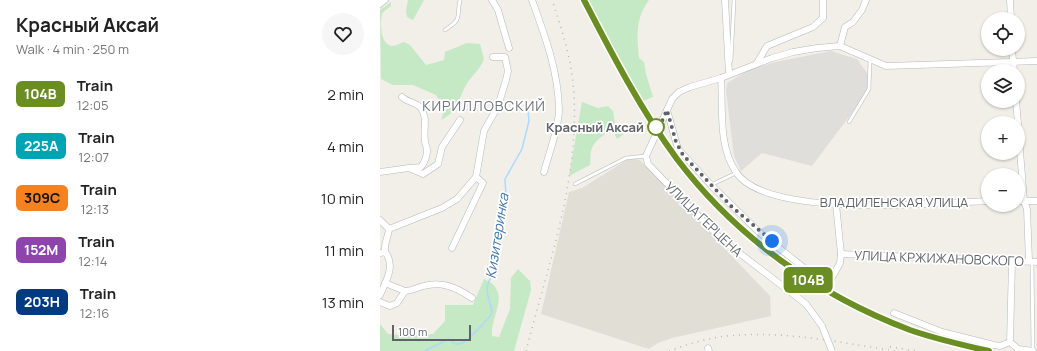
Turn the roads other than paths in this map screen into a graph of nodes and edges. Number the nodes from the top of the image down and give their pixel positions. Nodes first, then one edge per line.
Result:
1 (385, 0) edge
2 (460, 0) edge
3 (492, 0) edge
4 (532, 0) edge
5 (724, 0) edge
6 (734, 0) edge
7 (823, 0) edge
8 (866, 0) edge
9 (1010, 0) edge
10 (380, 4) edge
11 (1011, 12) edge
12 (444, 30) dead end
13 (840, 46) junction
14 (509, 48) dead end
15 (1013, 56) edge
16 (493, 57) dead end
17 (870, 60) junction
18 (1037, 61) edge
19 (1013, 62) junction
20 (757, 63) junction
21 (729, 72) junction
22 (721, 78) junction
23 (402, 97) dead end
24 (667, 110) junction
25 (460, 120) dead end
26 (849, 122) dead end
27 (646, 156) junction
28 (409, 168) junction
29 (380, 172) edge
30 (544, 172) dead end
31 (736, 173) junction
32 (476, 177) junction
33 (574, 184) dead end
34 (711, 185) junction
35 (1037, 200) edge
36 (1025, 201) edge
37 (981, 202) edge
38 (836, 204) junction
39 (1025, 206) edge
40 (380, 220) edge
41 (389, 229) junction
42 (452, 248) dead end
43 (382, 252) edge
44 (841, 254) junction
45 (1033, 261) edge
46 (1012, 262) junction
47 (385, 283) junction
48 (405, 291) junction
49 (380, 295) edge
50 (472, 298) dead end
51 (380, 302) edge
52 (894, 313) dead end
53 (1010, 342) junction
54 (832, 351) edge
55 (1033, 351) edge

1 - 10 street
2 - 12 lane
3 - 14 street
4 - 30 street
5 - 21 street
6 - 21 lane
7 - 20 street
8 - 13 street
9 - 11 street
13 - 17 street
13 - 20 street
15 - 19 street
16 - 32 street
17 - 19 street
17 - 26 lane
18 - 19 street
20 - 21 street
21 - 22 street
22 - 24 street
22 - 31 street
23 - 28 street
24 - 27 street, bridge
24 - 34 street
25 - 28 street
27 - 33 lane
27 - 54 street, УЛИЦА ГЕРЦЕНА, bridge
28 - 29 street
31 - 34 lane
31 - 38 street, ВЛАДИЛЕНСКАЯ УЛИЦА
32 - 41 street
32 - 42 street
34 - 44 street
35 - 36 street
37 - 38 street, ВЛАДИЛЕНСКАЯ УЛИЦА
38 - 44 street
39 - 45 street
40 - 41 street
41 - 43 street
43 - 47 street
44 - 46 street, УЛИЦА КРЖИЖАНОВСКОГО
45 - 46 street, УЛИЦА КРЖИЖАНОВСКОГО
45 - 55 lane
46 - 53 street
47 - 48 street
47 - 49 street
48 - 50 street
48 - 51 street
52 - 53 street
53 - 55 street

